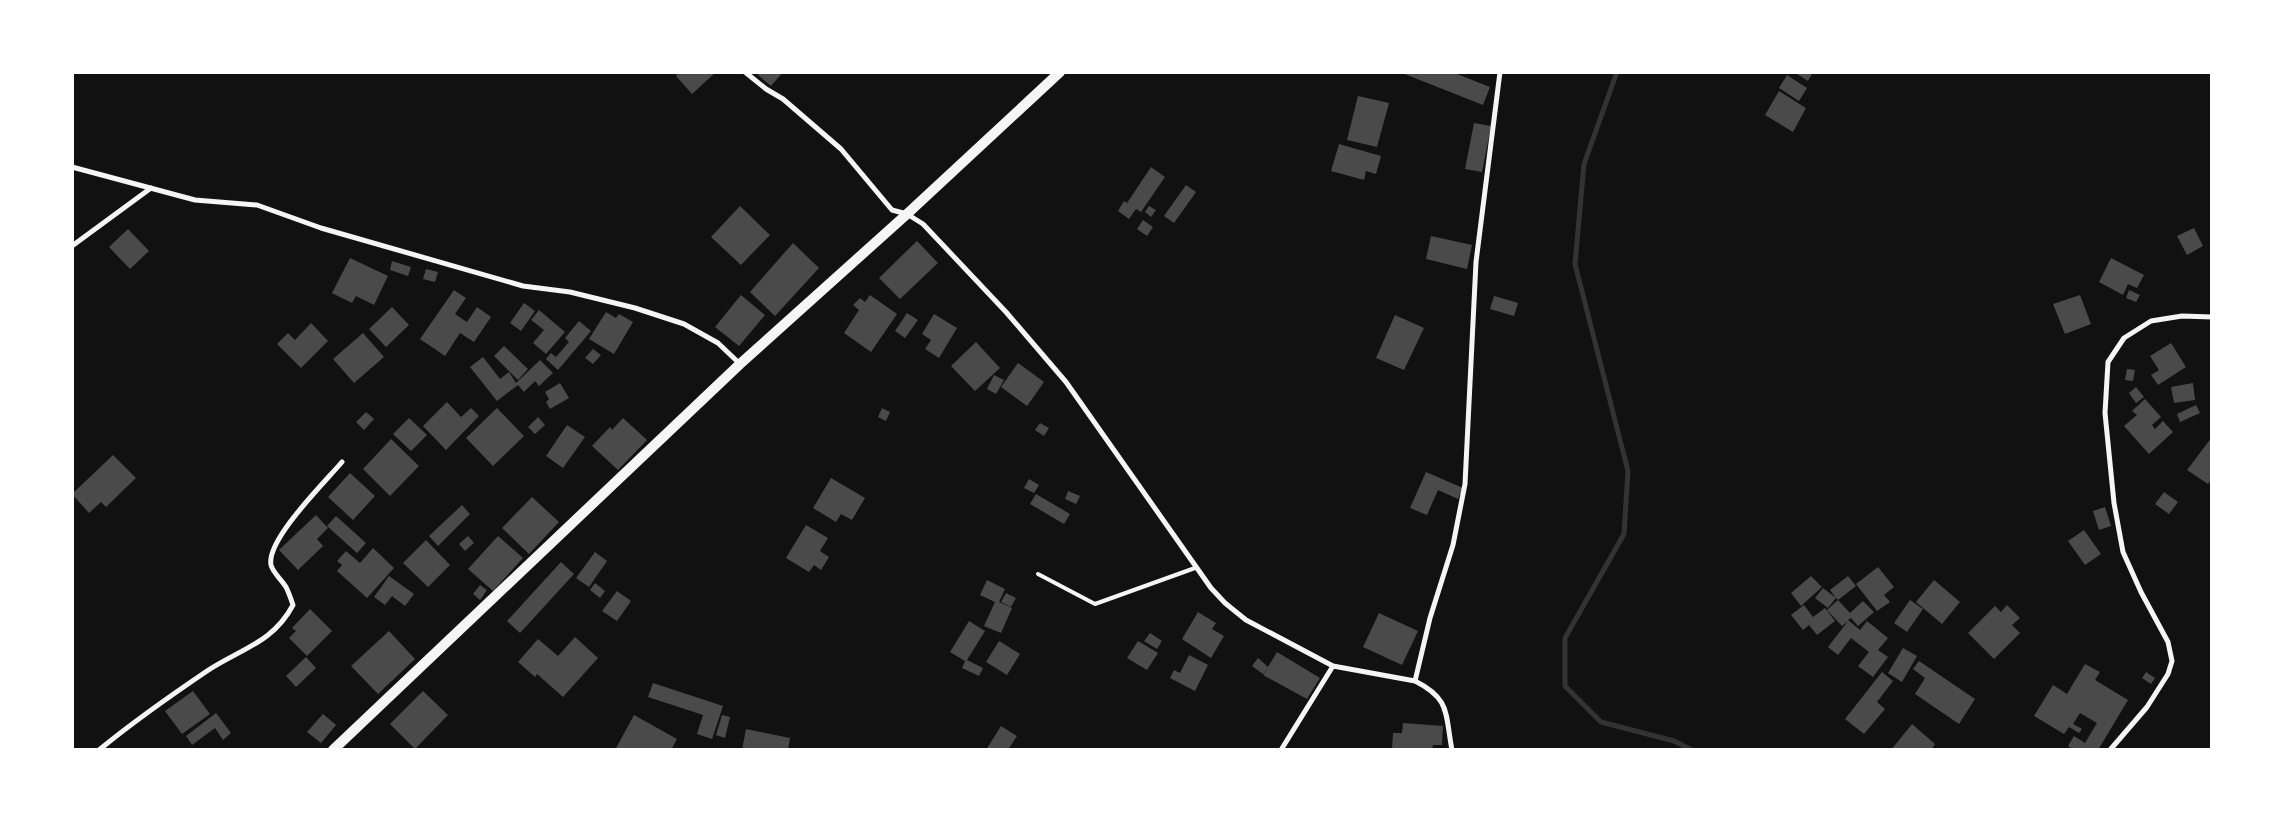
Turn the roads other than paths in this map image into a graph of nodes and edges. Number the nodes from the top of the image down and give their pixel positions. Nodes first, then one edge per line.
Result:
1 (745, 72) edge
2 (1060, 72) edge
3 (1500, 72) edge
4 (72, 167) edge
5 (151, 188) junction
6 (907, 214) junction
7 (72, 246) edge
8 (2212, 317) edge
9 (740, 364) junction
10 (342, 462) dead end
11 (1196, 568) junction
12 (1038, 574) dead end
13 (1333, 666) junction
14 (1415, 681) junction
15 (99, 750) edge
16 (333, 750) edge
17 (1282, 750) edge
18 (1452, 750) edge
19 (2110, 750) edge

1 - 6 street
2 - 6 main road
3 - 14 street
4 - 5 street
5 - 7 street
5 - 9 street
6 - 9 main road
6 - 11 street
8 - 19 street
9 - 16 main road
10 - 15 street
11 - 12 lane
11 - 13 street
13 - 14 street
13 - 17 street
14 - 18 street

